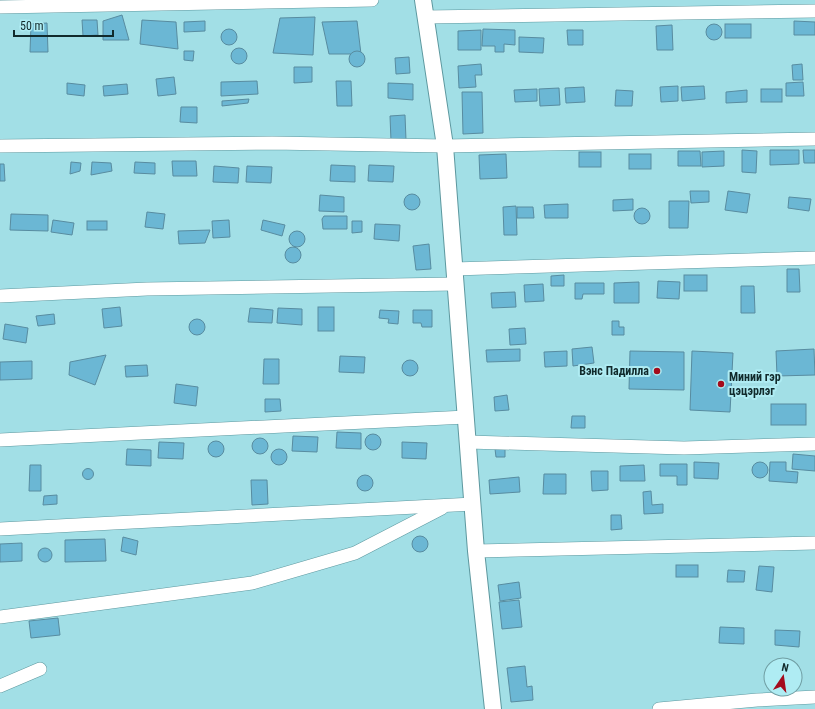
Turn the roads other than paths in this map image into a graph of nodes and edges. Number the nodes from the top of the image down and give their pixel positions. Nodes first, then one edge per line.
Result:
1 (372, 0) edge
2 (423, 0) edge
3 (0, 6) edge
4 (815, 11) edge
5 (426, 17) junction
6 (815, 139) edge
7 (0, 146) edge
8 (445, 146) junction
9 (815, 258) edge
10 (454, 276) junction
11 (0, 296) edge
12 (466, 417) junction
13 (0, 440) edge
14 (468, 442) junction
15 (815, 444) edge
16 (473, 504) junction
17 (447, 505) junction
18 (0, 529) edge
19 (815, 543) edge
20 (476, 551) junction
21 (0, 617) edge
22 (40, 669) dead end
23 (0, 686) edge
24 (815, 697) edge
25 (493, 709) edge
26 (659, 709) edge

1 - 3 street
2 - 5 street
4 - 5 street
5 - 8 street
6 - 8 street
7 - 8 street
8 - 10 street
9 - 10 street
10 - 11 street
10 - 12 street
12 - 13 street
12 - 14 street
14 - 15 street
14 - 16 street
16 - 17 street
16 - 20 street
17 - 18 street
17 - 21 street
19 - 20 street
20 - 25 street
22 - 23 street
24 - 26 street

